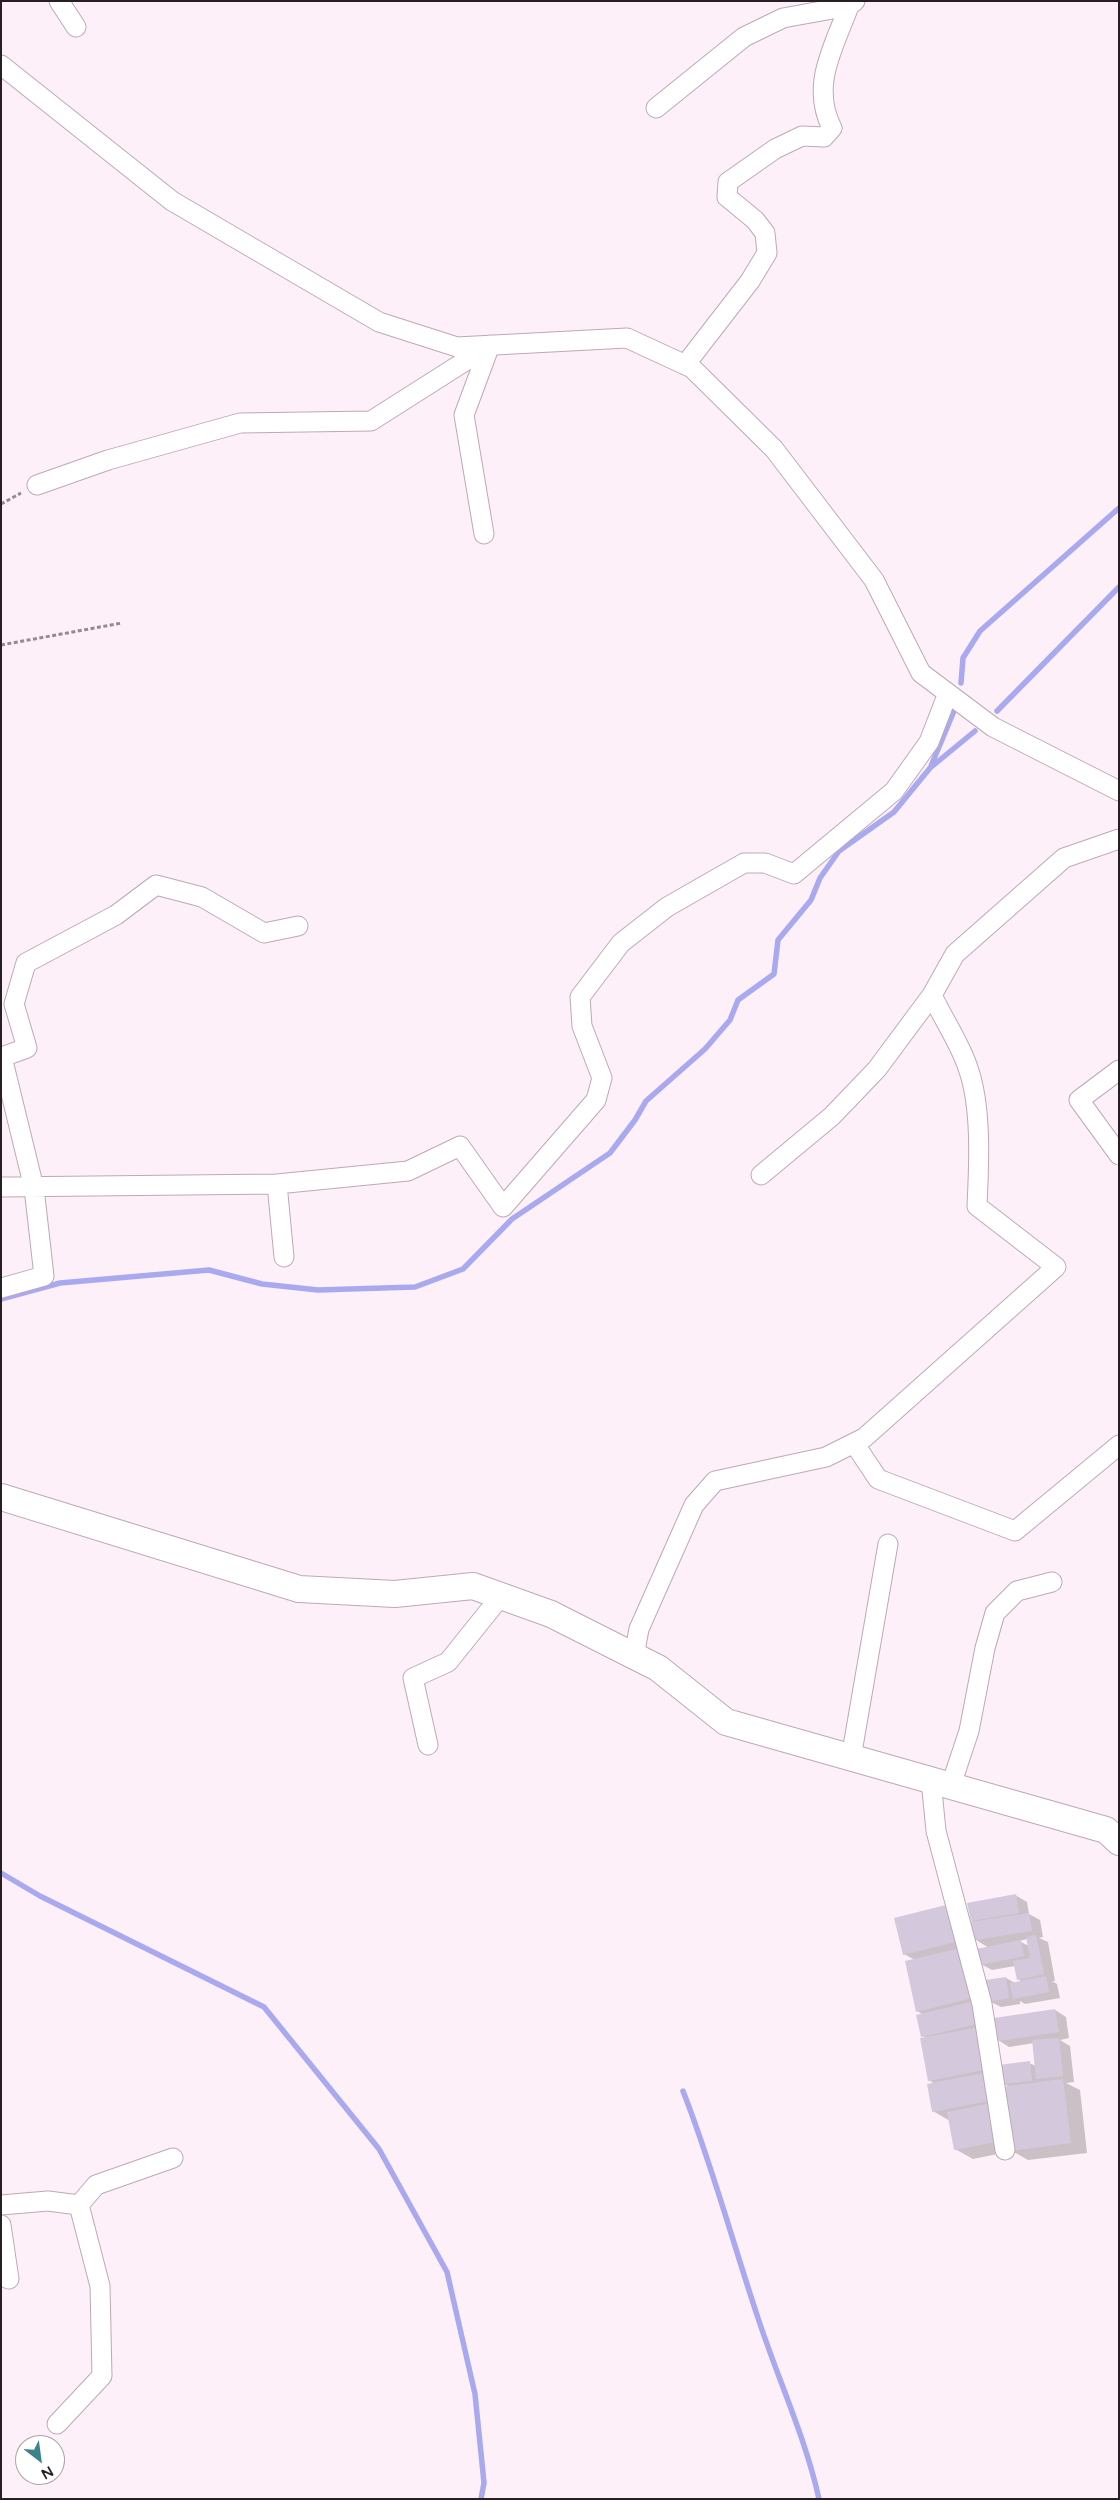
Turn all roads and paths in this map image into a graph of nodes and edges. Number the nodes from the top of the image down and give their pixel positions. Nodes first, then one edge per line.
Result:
1 (59, 1) edge
2 (852, 4) edge
3 (76, 27) dead end
4 (1, 65) edge
5 (656, 108) dead end
6 (490, 345) junction
7 (685, 365) junction
8 (37, 485) dead end
9 (484, 534) dead end
10 (122, 623) dead end
11 (1, 644) edge
12 (948, 693) junction
13 (1119, 791) edge
14 (1119, 839) edge
15 (298, 926) dead end
16 (932, 995) junction
17 (1119, 1070) edge
18 (1119, 1155) edge
19 (761, 1175) dead end
20 (277, 1184) junction
21 (1, 1187) edge
22 (34, 1188) junction
23 (284, 1257) dead end
24 (1, 1288) edge
25 (854, 1443) junction
26 (1119, 1445) edge
27 (1, 1497) edge
28 (888, 1544) dead end
29 (1052, 1582) dead end
30 (502, 1596) junction
31 (634, 1656) junction
32 (428, 1745) dead end
33 (851, 1758) junction
34 (941, 1782) junction
35 (1119, 1842) edge
36 (1005, 2150) dead end
37 (173, 2158) dead end
38 (1, 2205) edge
39 (79, 2205) junction
40 (1, 2225) edge
41 (1, 2276) edge
42 (57, 2424) dead end

1 - 3 street
2 - 5 street
2 - 7 street
4 - 6 street
6 - 7 street
6 - 8 street
6 - 9 street
7 - 12 street
10 - 11 path
12 - 13 street
12 - 20 street
14 - 16 street
15 - 22 street
16 - 19 street
16 - 25 street
17 - 18 street
20 - 22 street
20 - 23 street
21 - 22 street
22 - 24 street
25 - 26 street
25 - 31 street
27 - 30 street
28 - 33 street
29 - 34 street
30 - 31 street
30 - 32 street
31 - 33 street
33 - 34 street
34 - 35 street
34 - 36 street
37 - 39 street
38 - 39 street
39 - 42 street
40 - 41 street

